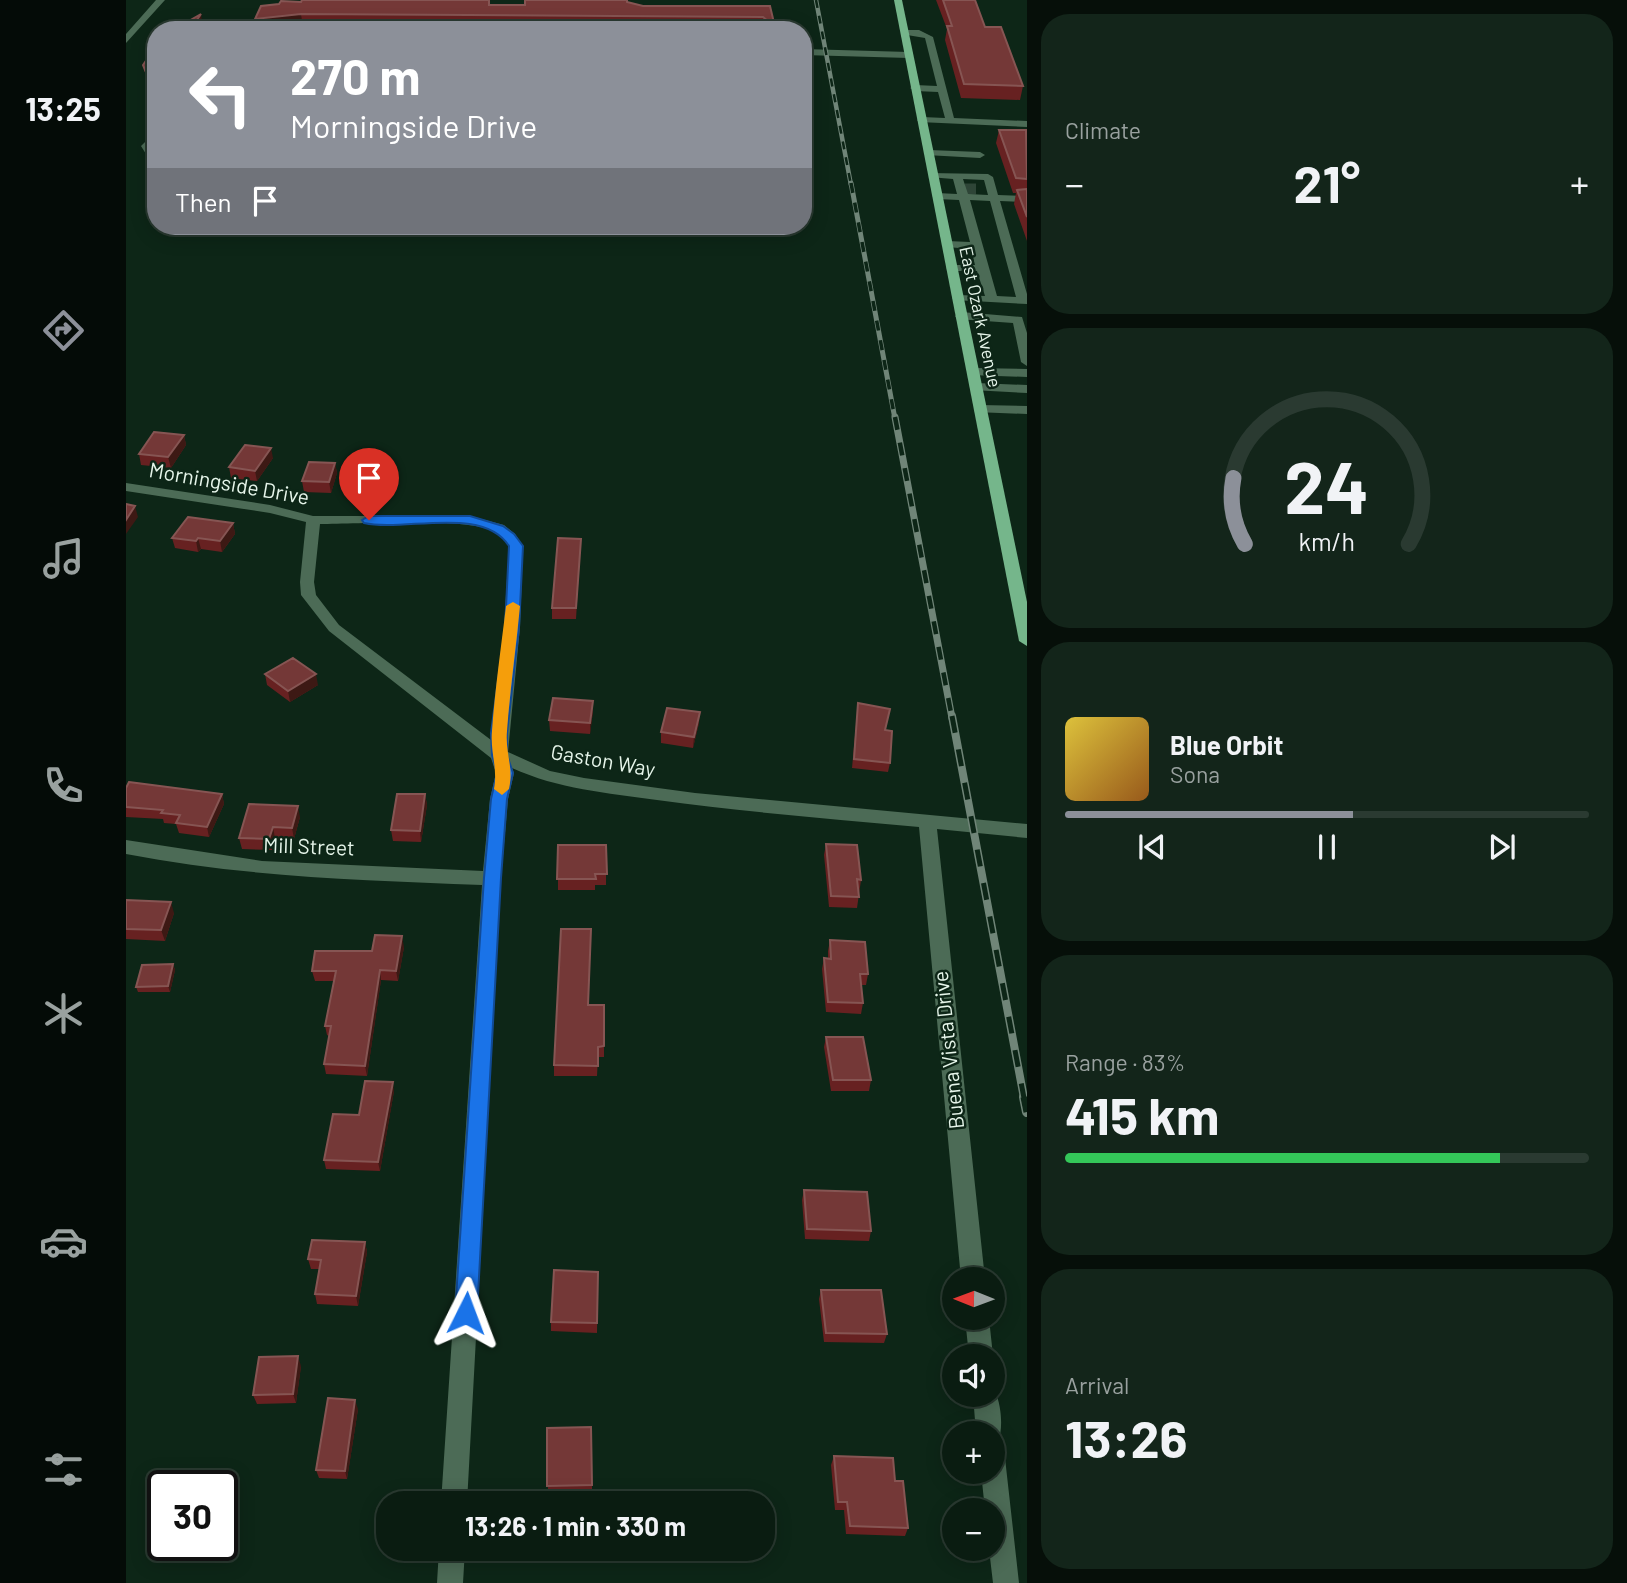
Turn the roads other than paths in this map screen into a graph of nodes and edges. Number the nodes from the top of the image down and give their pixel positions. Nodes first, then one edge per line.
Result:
1 (161, 0) edge
2 (898, 0) edge
3 (904, 33) junction
4 (126, 40) edge
5 (812, 52) edge
6 (909, 55) junction
7 (915, 88) junction
8 (942, 89) junction
9 (922, 120) junction
10 (950, 121) junction
11 (1027, 124) edge
12 (976, 141) dead end
13 (929, 153) junction
14 (980, 155) junction
15 (986, 173) dead end
16 (933, 175) junction
17 (957, 176) junction
18 (963, 191) junction
19 (990, 192) junction
20 (1027, 199) edge
21 (951, 207) junction
22 (947, 244) junction
23 (975, 246) junction
24 (951, 268) junction
25 (981, 268) junction
26 (958, 298) junction
27 (992, 300) junction
28 (961, 316) junction
29 (1027, 362) edge
30 (973, 372) junction
31 (1027, 373) edge
32 (976, 387) junction
33 (1027, 388) edge
34 (981, 409) junction
35 (1027, 410) edge
36 (126, 487) edge
37 (313, 520) junction
38 (1023, 605) edge
39 (1027, 641) edge
40 (499, 755) junction
41 (927, 821) junction
42 (1027, 831) edge
43 (126, 847) edge
44 (492, 878) junction
45 (972, 1267) edge
46 (995, 1484) edge
47 (455, 1491) edge
48 (451, 1561) edge
49 (450, 1583) edge
50 (1006, 1583) edge

1 - 4 street
2 - 3 main road, East Ozark Avenue
3 - 6 main road, East Ozark Avenue
3 - 8 street
5 - 6 street
6 - 7 main road, East Ozark Avenue
7 - 8 street
7 - 9 main road, East Ozark Avenue
8 - 10 street
9 - 10 street
9 - 13 main road, East Ozark Avenue
10 - 11 street
12 - 14 street
13 - 14 street
13 - 16 main road, East Ozark Avenue
14 - 15 street
16 - 17 street
16 - 21 main road, East Ozark Avenue
17 - 18 street
17 - 19 street
18 - 19 street
18 - 21 street
18 - 21 street
19 - 20 street
19 - 27 street
21 - 22 main road, East Ozark Avenue
21 - 23 street
22 - 23 street
22 - 24 main road, East Ozark Avenue
23 - 25 street
24 - 25 street
24 - 26 main road, East Ozark Avenue
25 - 27 street
26 - 27 street
26 - 28 main road, East Ozark Avenue
28 - 29 street
28 - 30 main road, East Ozark Avenue
30 - 31 street
30 - 32 main road, East Ozark Avenue
32 - 33 street
32 - 34 main road, East Ozark Avenue
34 - 35 street
34 - 38 main road, East Ozark Avenue
36 - 37 street, Morningside Drive
37 - 40 street, Gaston Way
37 - 40 street, Morningside Drive
38 - 39 main road, East Ozark Avenue
40 - 41 street, Gaston Way
40 - 44 street
41 - 42 street, Gaston Way
41 - 45 street, Buena Vista Drive
43 - 44 street, Mill Street
44 - 47 street
46 - 50 street
48 - 49 street

